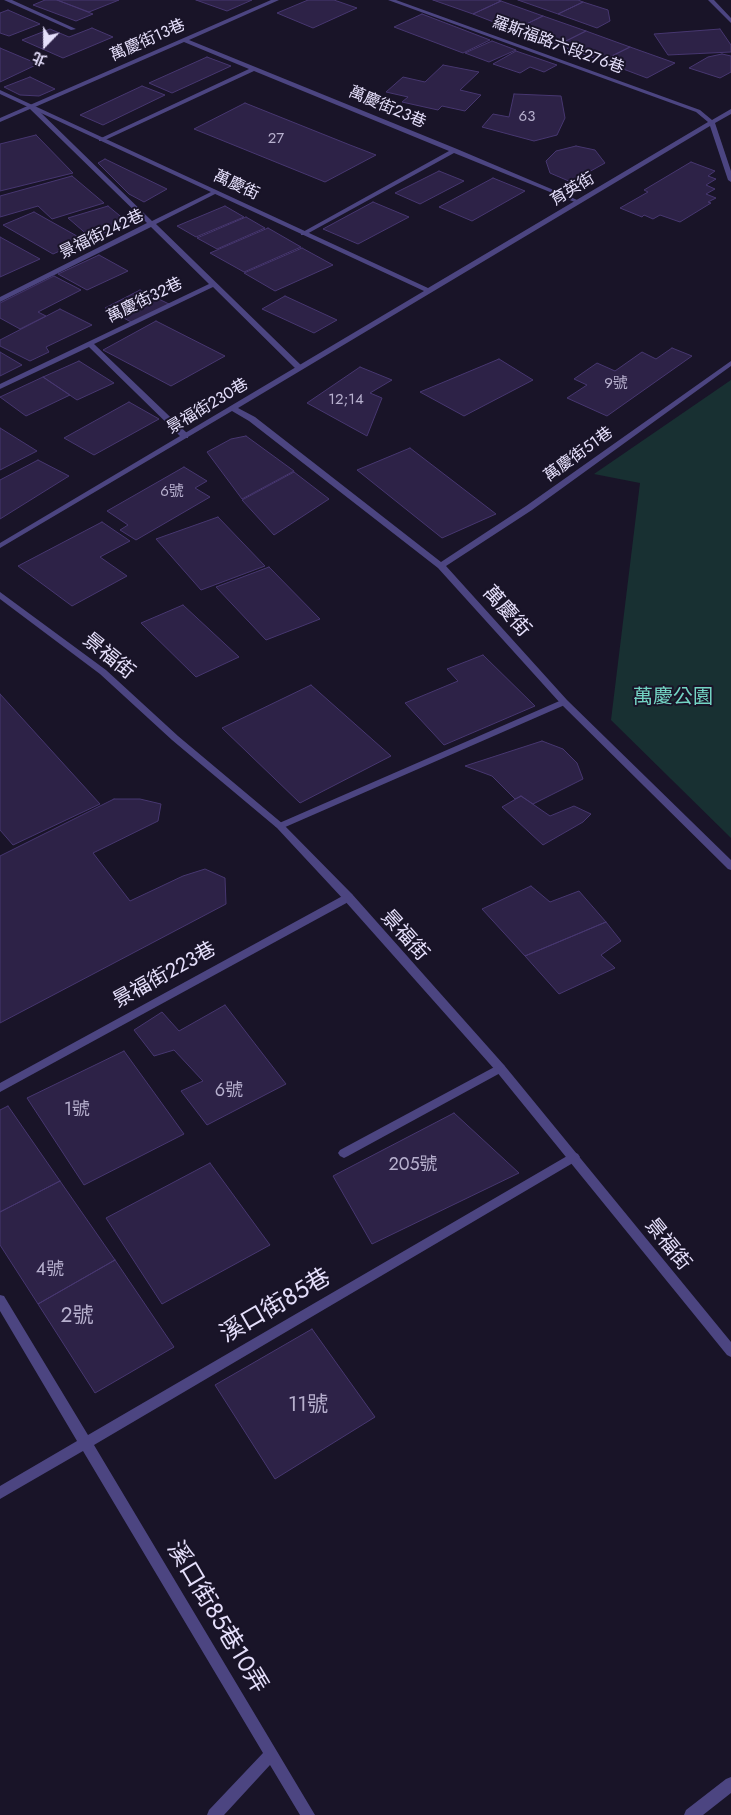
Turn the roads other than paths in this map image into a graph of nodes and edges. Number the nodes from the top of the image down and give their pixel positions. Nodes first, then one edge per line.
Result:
1 (7, 0) edge
2 (276, 0) edge
3 (391, 0) edge
4 (710, 0) edge
5 (731, 21) edge
6 (73, 29) dead end
7 (184, 40) junction
8 (256, 68) junction
9 (0, 92) edge
10 (31, 107) junction
11 (731, 111) edge
12 (0, 120) edge
13 (712, 123) junction
14 (102, 140) junction
15 (455, 150) junction
16 (731, 180) edge
17 (215, 192) junction
18 (579, 202) junction
19 (153, 225) junction
20 (304, 234) junction
21 (214, 284) junction
22 (429, 291) junction
23 (0, 300) edge
24 (89, 343) junction
25 (731, 363) edge
26 (300, 368) junction
27 (0, 387) edge
28 (233, 408) junction
29 (185, 436) junction
30 (0, 546) edge
31 (441, 566) junction
32 (0, 595) edge
33 (564, 702) junction
34 (280, 826) junction
35 (731, 866) edge
36 (348, 897) junction
37 (500, 1068) junction
38 (0, 1088) edge
39 (344, 1153) dead end
40 (574, 1157) junction
41 (0, 1300) edge
42 (731, 1352) edge
43 (87, 1443) junction
44 (0, 1494) edge
45 (271, 1754) junction
46 (731, 1784) edge
47 (214, 1815) edge
48 (308, 1815) edge
49 (691, 1815) edge

1 - 6 street
2 - 7 street, 萬慶街13巷
3 - 13 street, 羅斯福路六段276巷
4 - 5 street
7 - 8 street, 萬慶街23巷
7 - 10 street, 萬慶街13巷
8 - 14 street
8 - 15 street, 萬慶街23巷
9 - 10 street, 萬慶街
10 - 12 street, 萬慶街13巷
10 - 14 street, 萬慶街
10 - 19 street, 萬慶街
11 - 13 street, 育英街
13 - 16 street
13 - 18 street, 育英街
14 - 17 street, 萬慶街
15 - 18 street, 萬慶街23巷
15 - 20 street
17 - 19 street, 景福街242巷
17 - 20 street, 萬慶街
18 - 22 street, 育英街
19 - 21 street, 萬慶街
19 - 23 street, 景福街242巷
20 - 22 street, 萬慶街
21 - 24 street, 萬慶街32巷
21 - 26 street, 萬慶街
22 - 26 street, 景福街230巷
24 - 27 street, 萬慶街32巷
24 - 29 street, 萬慶街32巷
25 - 31 street, 萬慶街51巷
26 - 28 street, 景福街230巷
28 - 29 street, 景福街230巷
28 - 31 street, 萬慶街
29 - 30 street, 景福街230巷
31 - 33 street, 萬慶街
32 - 34 street, 景福街
33 - 34 street
33 - 35 street, 萬慶街
34 - 36 street, 景福街
36 - 37 street, 景福街
36 - 38 street, 景福街223巷
37 - 39 street
37 - 40 street, 景福街
40 - 42 street, 景福街
40 - 43 street, 溪口街85巷
41 - 43 street, 溪口街85巷10弄
43 - 44 street, 溪口街85巷
43 - 45 street, 溪口街85巷10弄
45 - 47 street
45 - 48 street, 溪口街85巷10弄
46 - 49 street

